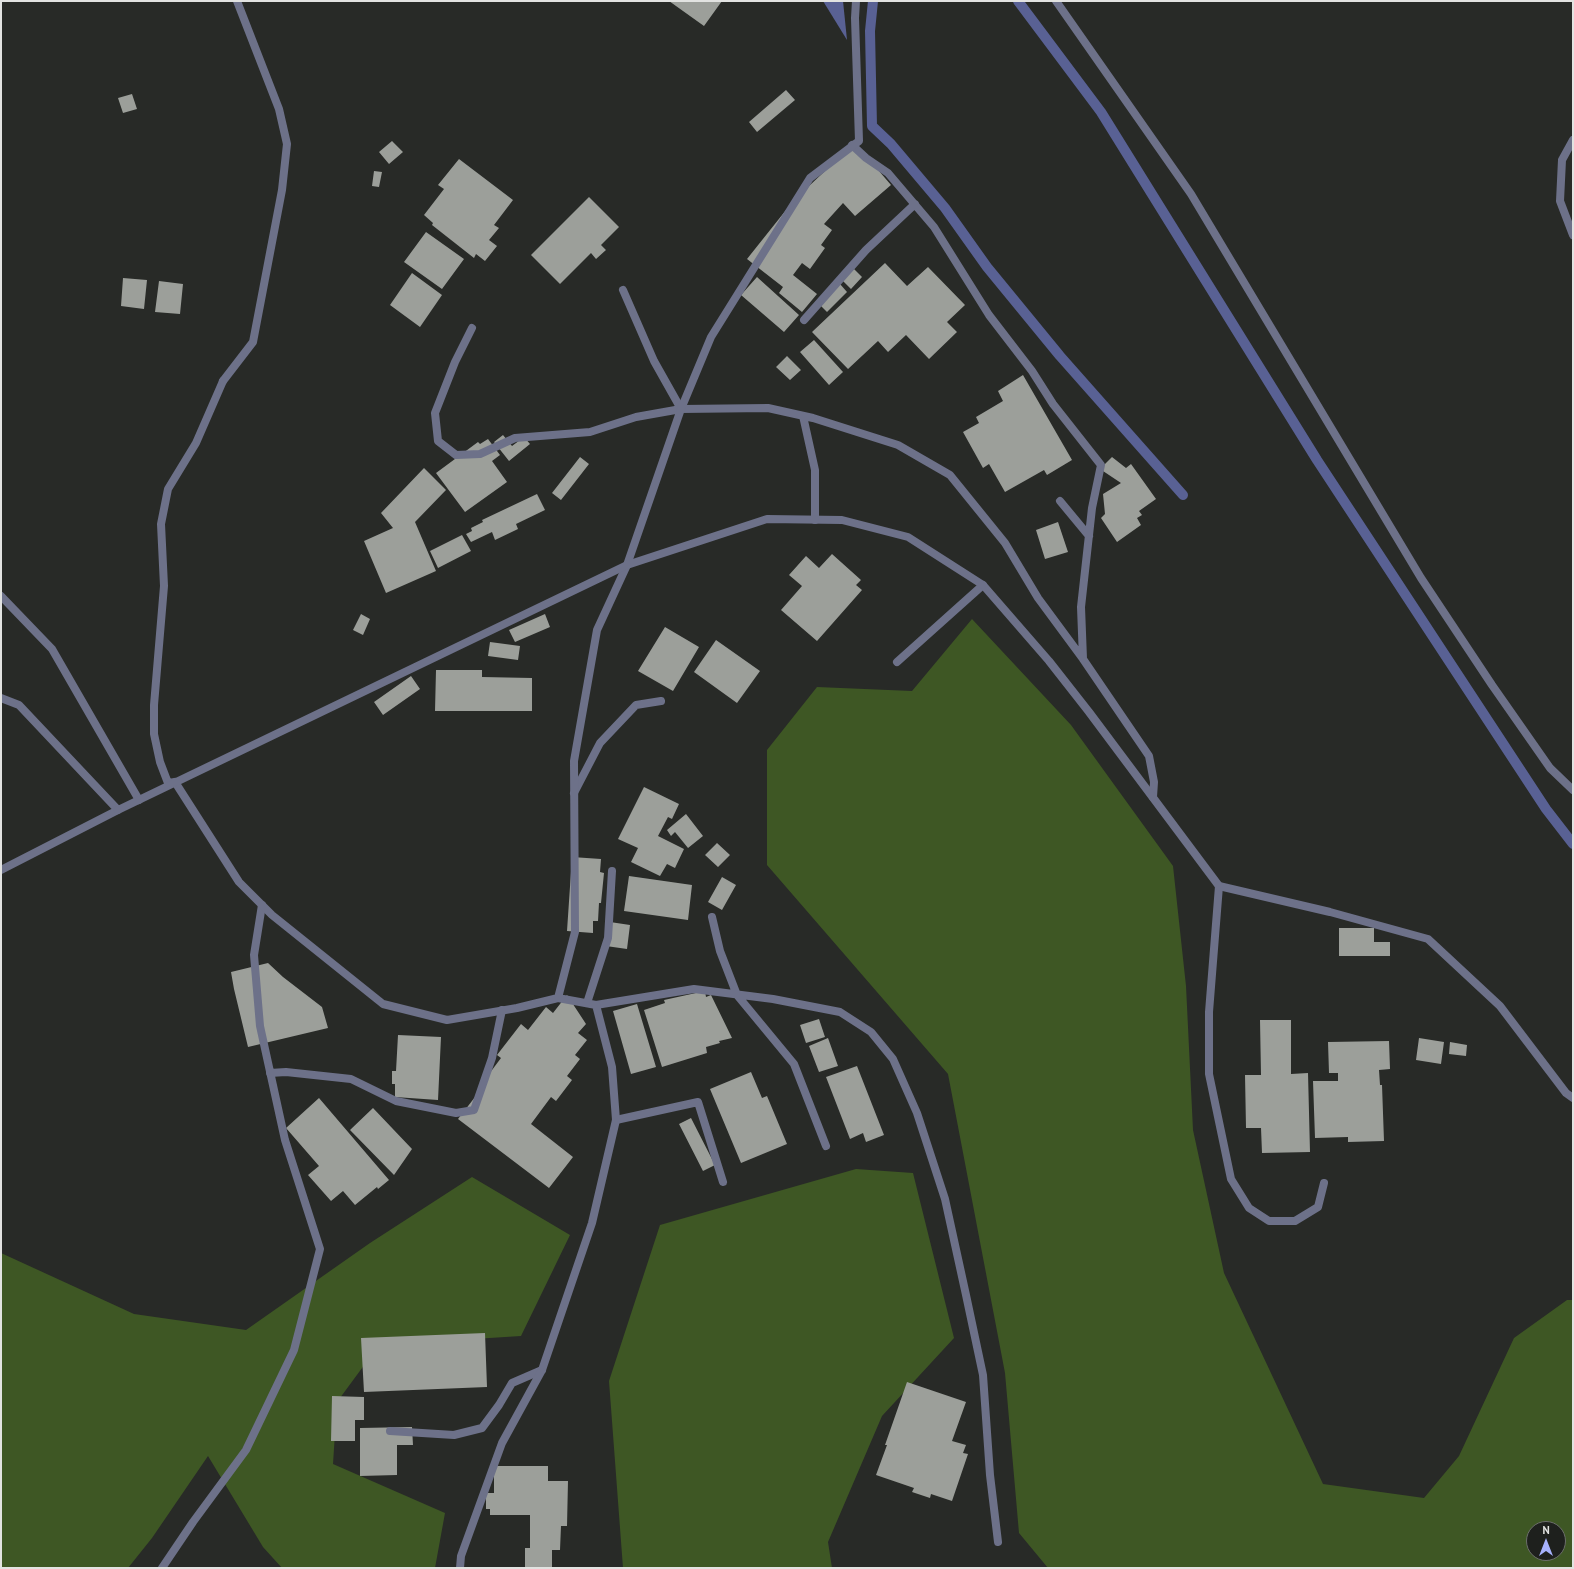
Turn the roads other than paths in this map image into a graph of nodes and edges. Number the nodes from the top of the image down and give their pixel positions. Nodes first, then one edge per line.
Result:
1 (237, 1) edge
2 (856, 1) edge
3 (1056, 1) edge
4 (1573, 140) edge
5 (852, 145) junction
6 (915, 204) junction
7 (1573, 235) edge
8 (623, 290) dead end
9 (804, 320) dead end
10 (472, 328) dead end
11 (681, 409) junction
12 (803, 416) junction
13 (1060, 501) dead end
14 (815, 520) junction
15 (1089, 536) junction
16 (627, 565) junction
17 (984, 585) junction
18 (1, 596) edge
19 (1083, 659) junction
20 (897, 662) dead end
21 (1, 698) edge
22 (661, 701) dead end
23 (175, 782) junction
24 (1573, 790) edge
25 (574, 793) junction
26 (1153, 797) junction
27 (139, 800) junction
28 (118, 810) junction
29 (1, 870) edge
30 (612, 871) dead end
31 (1219, 886) junction
32 (262, 905) junction
33 (712, 917) dead end
34 (737, 995) junction
35 (558, 998) junction
36 (587, 1003) junction
37 (596, 1005) junction
38 (502, 1010) junction
39 (270, 1073) junction
40 (1573, 1098) edge
41 (616, 1120) junction
42 (826, 1146) dead end
43 (723, 1182) dead end
44 (1324, 1183) dead end
45 (542, 1370) junction
46 (390, 1431) dead end
47 (998, 1542) dead end
48 (461, 1556) junction
49 (162, 1568) edge
50 (455, 1568) edge
51 (460, 1568) edge

1 - 23 street
2 - 5 street
3 - 24 street
4 - 7 street
5 - 6 street
5 - 11 street
6 - 9 street
6 - 15 street
8 - 11 street
10 - 11 street
11 - 12 street
11 - 16 street
12 - 14 street
12 - 19 street
13 - 15 street
14 - 16 street
14 - 17 street
15 - 19 street
16 - 23 street
16 - 25 street
17 - 20 street
17 - 26 street
18 - 27 street
19 - 26 street
21 - 28 street
22 - 25 street
23 - 27 street
23 - 32 street
25 - 35 street
26 - 31 street
27 - 28 street
28 - 29 street
30 - 36 street
31 - 40 street
31 - 44 street
32 - 38 street
32 - 39 street
33 - 34 street
34 - 37 street
34 - 42 street
34 - 47 street
35 - 36 street
35 - 38 street
36 - 37 street
37 - 41 street
38 - 39 street
39 - 49 street
41 - 43 street
41 - 45 street
45 - 46 street
45 - 48 street
48 - 50 street
48 - 51 street

